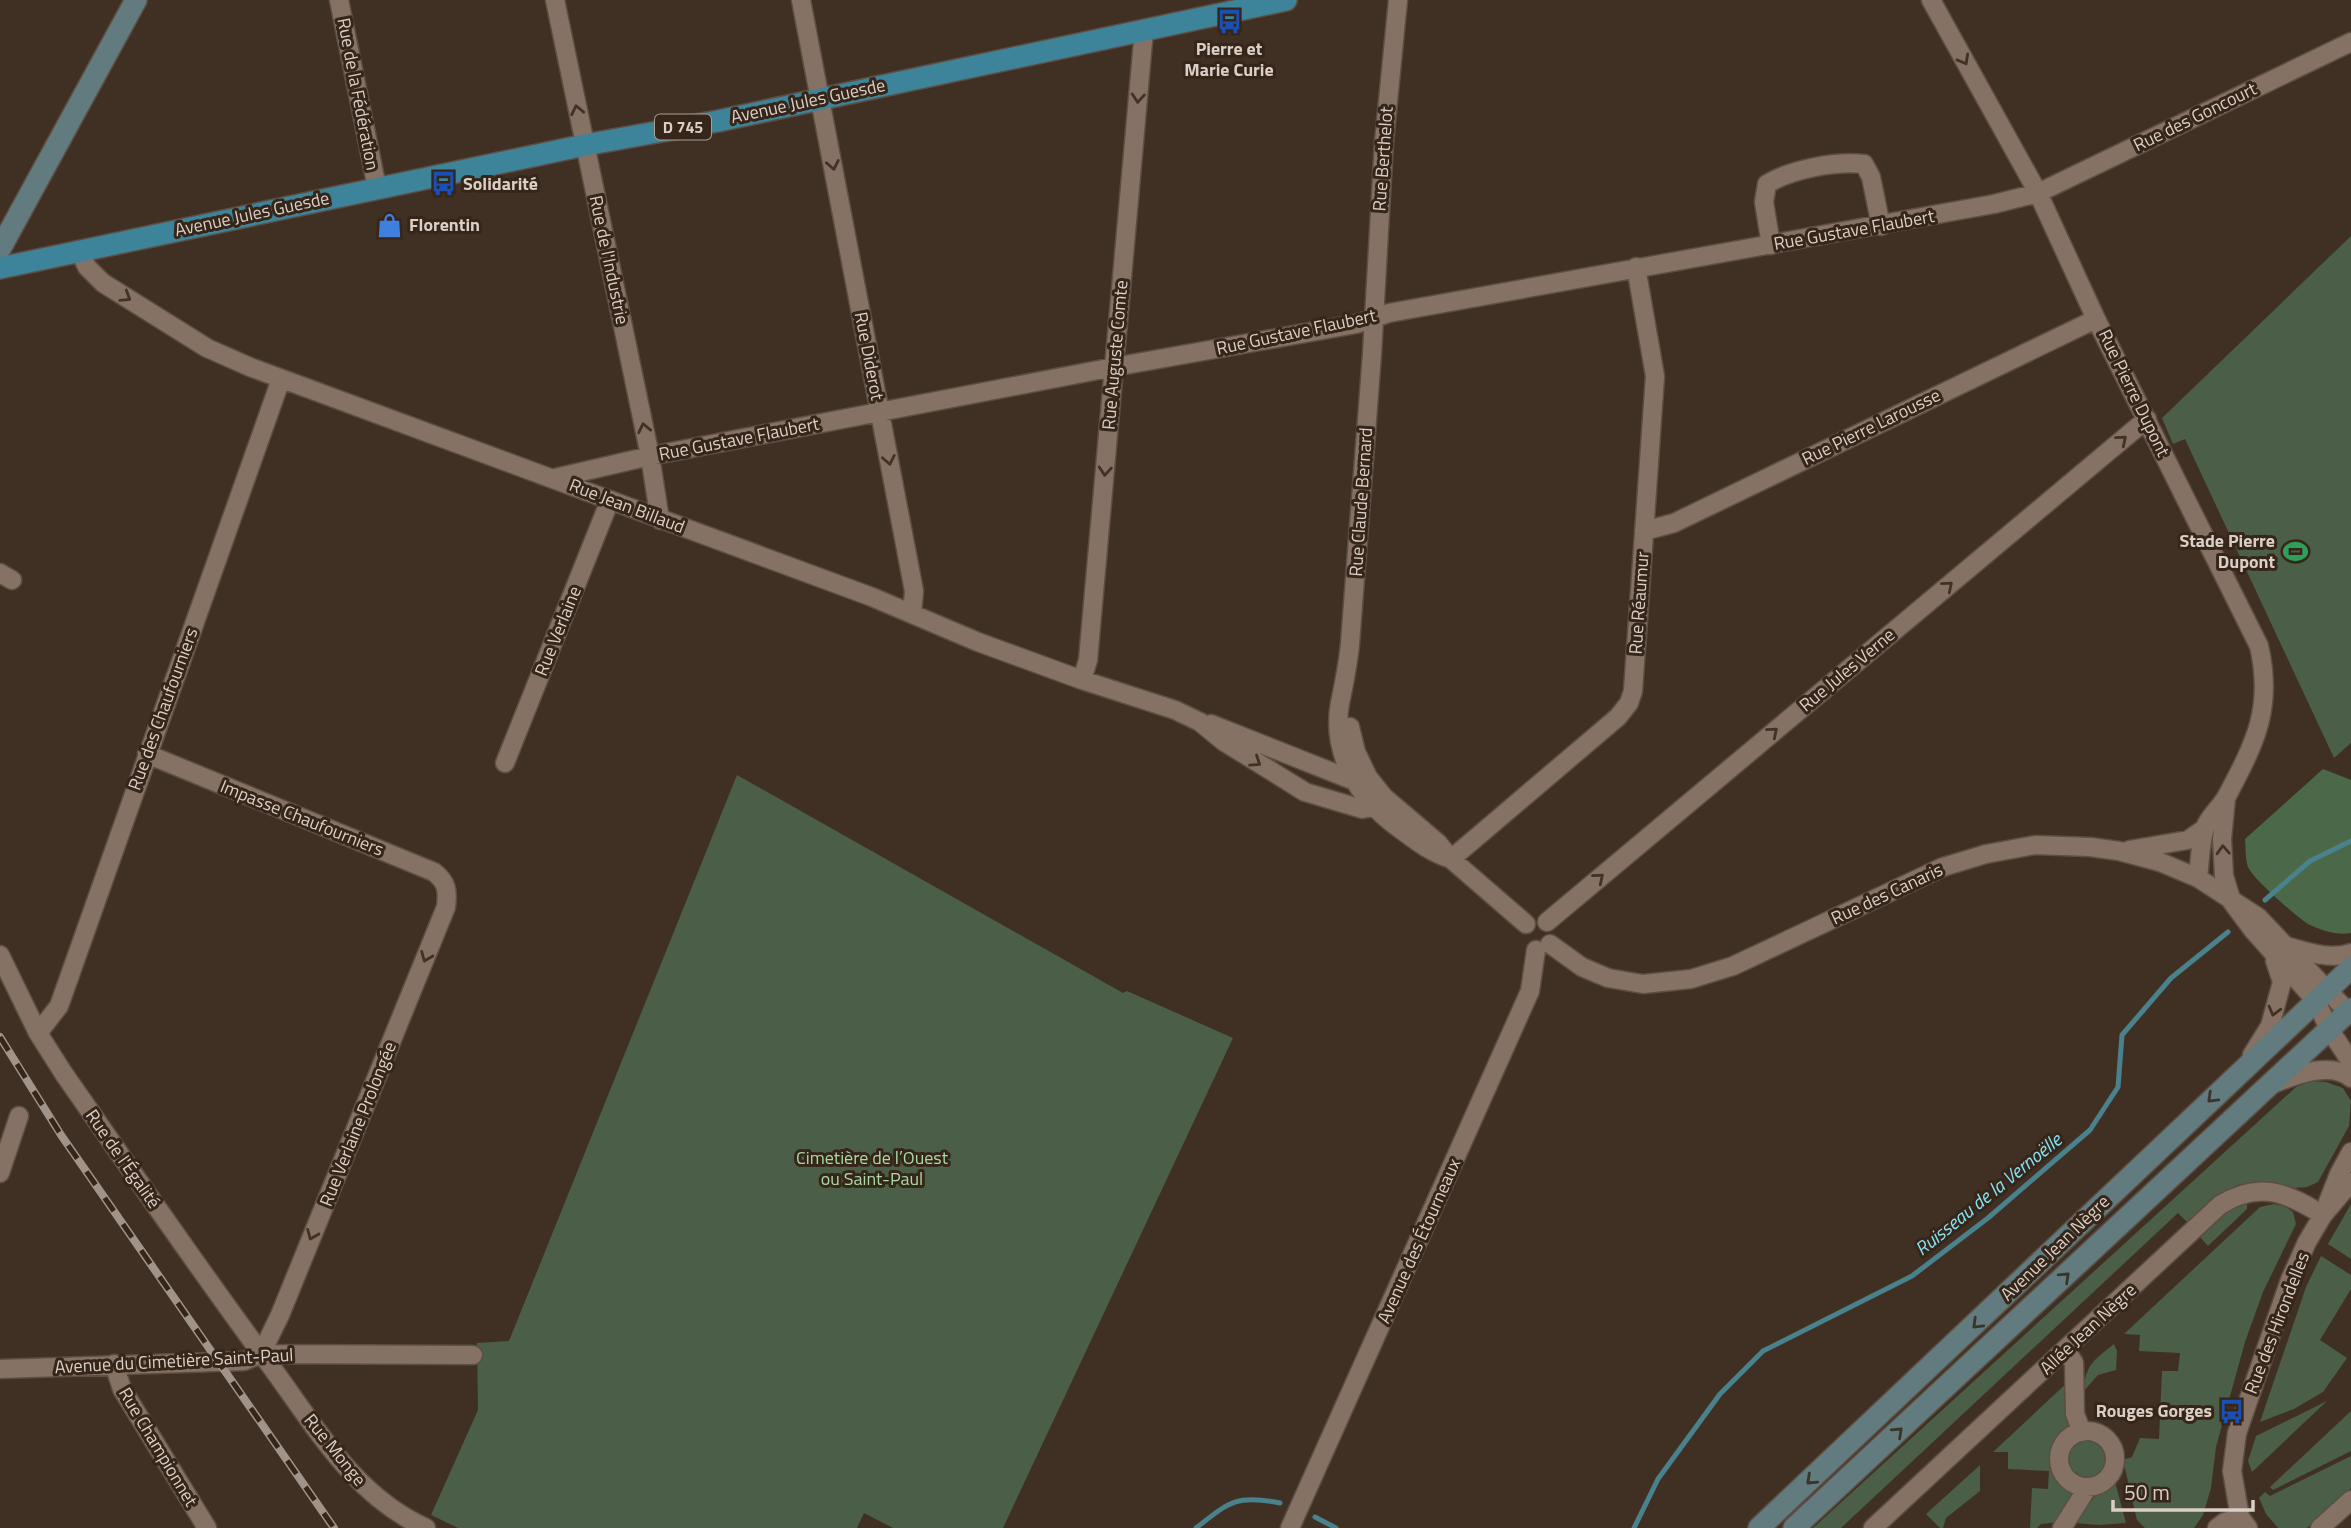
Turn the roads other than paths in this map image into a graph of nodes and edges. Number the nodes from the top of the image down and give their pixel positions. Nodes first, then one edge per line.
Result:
1 (136, 0) edge
2 (340, 0) edge
3 (555, 0) edge
4 (801, 0) edge
5 (1286, 0) edge
6 (1398, 0) edge
7 (1931, 0) edge
8 (1144, 30) junction
9 (2351, 42) edge
10 (820, 98) junction
11 (585, 145) junction
12 (377, 188) junction
13 (2038, 192) junction
14 (1881, 226) junction
15 (1771, 245) junction
16 (0, 249) edge
17 (79, 250) junction
18 (1636, 267) junction
19 (0, 268) edge
20 (1374, 318) junction
21 (2096, 318) junction
22 (1114, 367) junction
23 (281, 379) junction
24 (880, 412) junction
25 (2147, 419) junction
26 (650, 456) junction
27 (555, 478) junction
28 (610, 500) junction
29 (660, 520) junction
30 (1644, 531) junction
31 (912, 614) junction
32 (1082, 680) junction
33 (1345, 685) junction
34 (1200, 722) junction
35 (1340, 734) junction
36 (147, 754) junction
37 (505, 763) dead end
38 (1314, 765) junction
39 (1354, 781) junction
40 (1377, 797) junction
41 (2226, 798) junction
42 (2205, 828) junction
43 (2119, 851) junction
44 (1451, 859) junction
45 (2198, 878) junction
46 (448, 892) joint
47 (2232, 902) junction
48 (1547, 922) junction
49 (1527, 924) junction
50 (1543, 947) junction
51 (2278, 948) junction
52 (2351, 953) edge
53 (0, 955) edge
54 (2351, 968) edge
55 (2322, 995) junction
56 (2350, 1012) edge
57 (2329, 1029) junction
58 (38, 1033) junction
59 (2246, 1066) junction
60 (2350, 1071) edge
61 (2272, 1084) junction
62 (19, 1116) dead end
63 (2351, 1152) edge
64 (0, 1173) edge
65 (2351, 1182) edge
66 (2323, 1215) junction
67 (2066, 1350) junction
68 (261, 1354) junction
69 (473, 1356) dead end
70 (114, 1364) junction
71 (0, 1369) edge
72 (2082, 1432) junction
73 (2088, 1487) junction
74 (2351, 1500) edge
75 (2243, 1524) edge
76 (206, 1528) edge
77 (426, 1528) edge
78 (1290, 1528) edge
79 (1759, 1528) edge
80 (1794, 1528) edge
81 (1873, 1528) edge
82 (2062, 1528) edge
83 (2217, 1528) edge
84 (2320, 1528) edge

1 - 16 main road
2 - 12 street, Rue de la Fédération
11 -> 3 street, Rue de l'Industrie
4 - 10 street, Rue Diderot
5 - 8 main road, Avenue Jules Guesde / D 745
6 - 20 street, Rue Berthelot
7 -> 13 street, Rue Pierre Dupont
8 - 10 main road, Avenue Jules Guesde / D 745
8 -> 22 street, Rue Auguste Comte
9 - 13 street, Rue des Goncourt
10 - 11 main road, Avenue Jules Guesde / D 745
10 -> 24 street, Rue Diderot
11 - 12 main road, Avenue Jules Guesde / D 745
26 -> 11 street, Rue de l'Industrie
12 - 17 main road, Avenue Jules Guesde / D 745
13 - 14 street, Rue Gustave Flaubert
13 - 21 street, Rue Pierre Dupont
14 - 15 street, Rue Gustave Flaubert
14 - 15 street
15 - 18 street, Rue Gustave Flaubert
17 - 19 main road, Avenue Jules Guesde / D 745
17 -> 23 street, Rue Jean Billaud
18 - 20 street, Rue Gustave Flaubert
18 - 30 street, Rue Réaumur
20 - 22 street, Rue Gustave Flaubert
20 - 33 street, Rue Claude Bernard
21 - 25 street, Rue Pierre Dupont
21 - 30 street, Rue Pierre Larousse
22 - 24 street, Rue Gustave Flaubert
22 -> 32 street, Rue Auguste Comte
23 - 27 street, Rue Jean Billaud
23 - 36 street, Rue des Chaufourniers
24 - 26 street, Rue Gustave Flaubert
24 -> 31 street, Rue Diderot
25 - 41 street, Rue Pierre Dupont
48 -> 25 street, Rue Jules Verne
26 - 27 street, Rue Gustave Flaubert
26 - 29 street, Rue de l'Industrie
27 - 28 street, Rue Jean Billaud
28 - 29 street, Rue Jean Billaud
28 - 37 street, Rue Verlaine
29 - 31 street, Rue Jean Billaud
30 - 44 street, Rue Réaumur
31 - 32 street, Rue Jean Billaud
32 - 34 street, Rue Jean Billaud
33 - 35 street
33 - 40 street
34 - 38 street
34 -> 40 street
35 - 38 street
35 - 39 street
36 - 46 street, Impasse Chaufourniers
36 - 58 street, Rue des Chaufourniers
38 - 39 street
39 - 40 street
40 - 44 street
41 - 42 street
47 -> 41 street
42 - 43 street
42 - 45 street
43 - 45 street, Rue des Canaris
43 - 50 street, Rue des Canaris
44 - 49 street
45 - 47 street, Rue des Canaris
46 -> 68 street, Rue Verlaine Prolongée
47 - 51 street, Rue des Canaris
48 - 49 street
48 - 50 street
49 - 50 street
50 - 78 street, Avenue des Étourneaux
51 - 52 street
51 - 55 street, Rue des Canaris
51 -> 59 street
53 - 58 street, Rue de l'Égalité
54 - 55 main road, Avenue Jean Nègre
55 - 56 street
55 - 57 street
55 - 59 main road, Avenue Jean Nègre
56 - 57 main road, Avenue Jean Nègre
57 - 60 street
57 - 61 main road, Avenue Jean Nègre
58 - 68 street, Rue de l'Égalité
59 -> 79 main road, Avenue Jean Nègre
60 - 61 street
80 -> 61 main road, Avenue Jean Nègre
62 - 64 street
63 - 66 street
65 - 66 street
66 - 67 street, Allée Jean Nègre
66 - 75 street, Rue des Hirondelles
67 - 72 street
67 - 81 street, Allée Jean Nègre
68 - 69 street, Avenue du Cimetière Saint-Paul
68 - 70 street, Avenue du Cimetière Saint-Paul
68 - 77 street, Rue Monge
70 - 71 street, Avenue du Cimetière Saint-Paul
70 - 76 street, Rue Championnet
72 - 73 street
72 - 73 street
73 - 82 street
74 - 84 street
75 - 83 street

